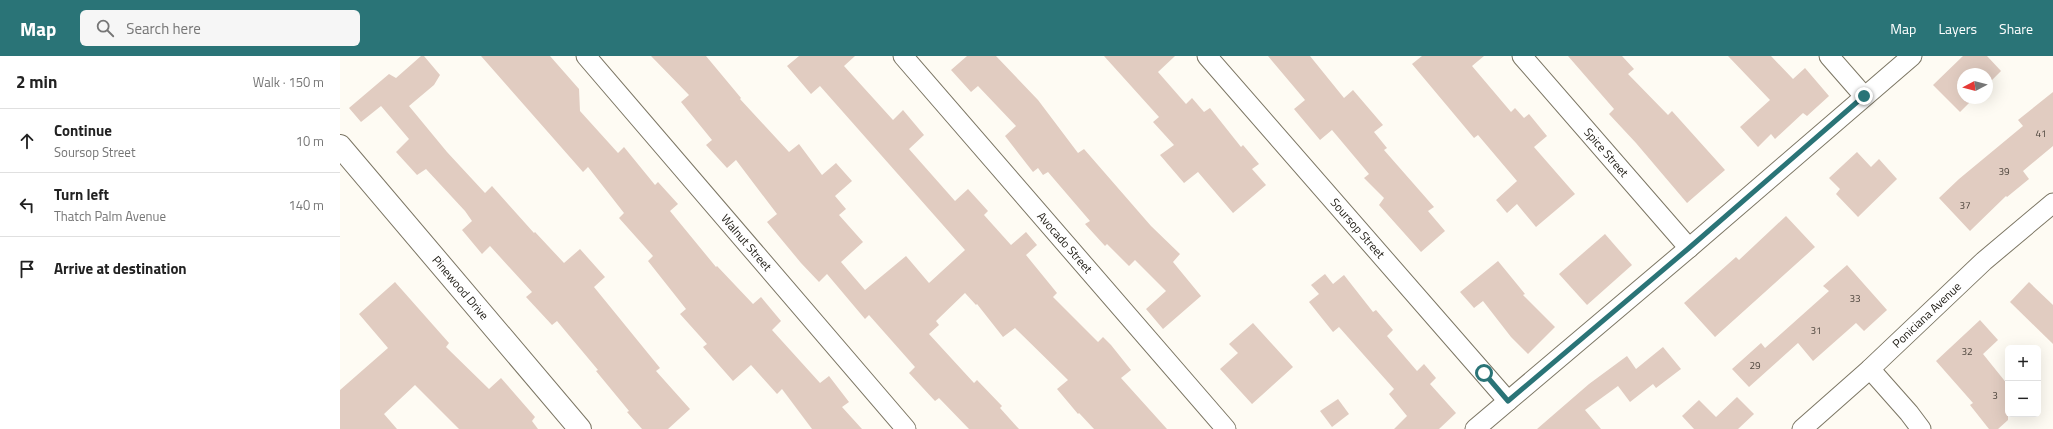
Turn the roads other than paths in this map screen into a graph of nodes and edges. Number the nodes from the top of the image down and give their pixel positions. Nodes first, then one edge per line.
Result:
1 (586, 56) edge
2 (903, 56) edge
3 (1207, 56) edge
4 (1522, 56) edge
5 (1829, 56) edge
6 (1912, 56) edge
7 (1864, 96) junction
8 (340, 146) edge
9 (2053, 203) edge
10 (1689, 248) junction
11 (1870, 369) junction
12 (1508, 401) junction
13 (580, 429) edge
14 (906, 429) edge
15 (1226, 429) edge
16 (1475, 429) edge
17 (1802, 429) edge
18 (1921, 429) edge

1 - 14 street, Walnut Street
2 - 15 street, Avocado Street
3 - 12 street, Soursop Street
4 - 10 street, Spice Street
5 - 7 street
6 - 7 street
7 - 10 street
8 - 13 main road, Pinewood Drive
9 - 11 street, Poniciana Avenue
10 - 12 street
11 - 17 street, Poniciana Avenue
11 - 18 street
12 - 16 street

